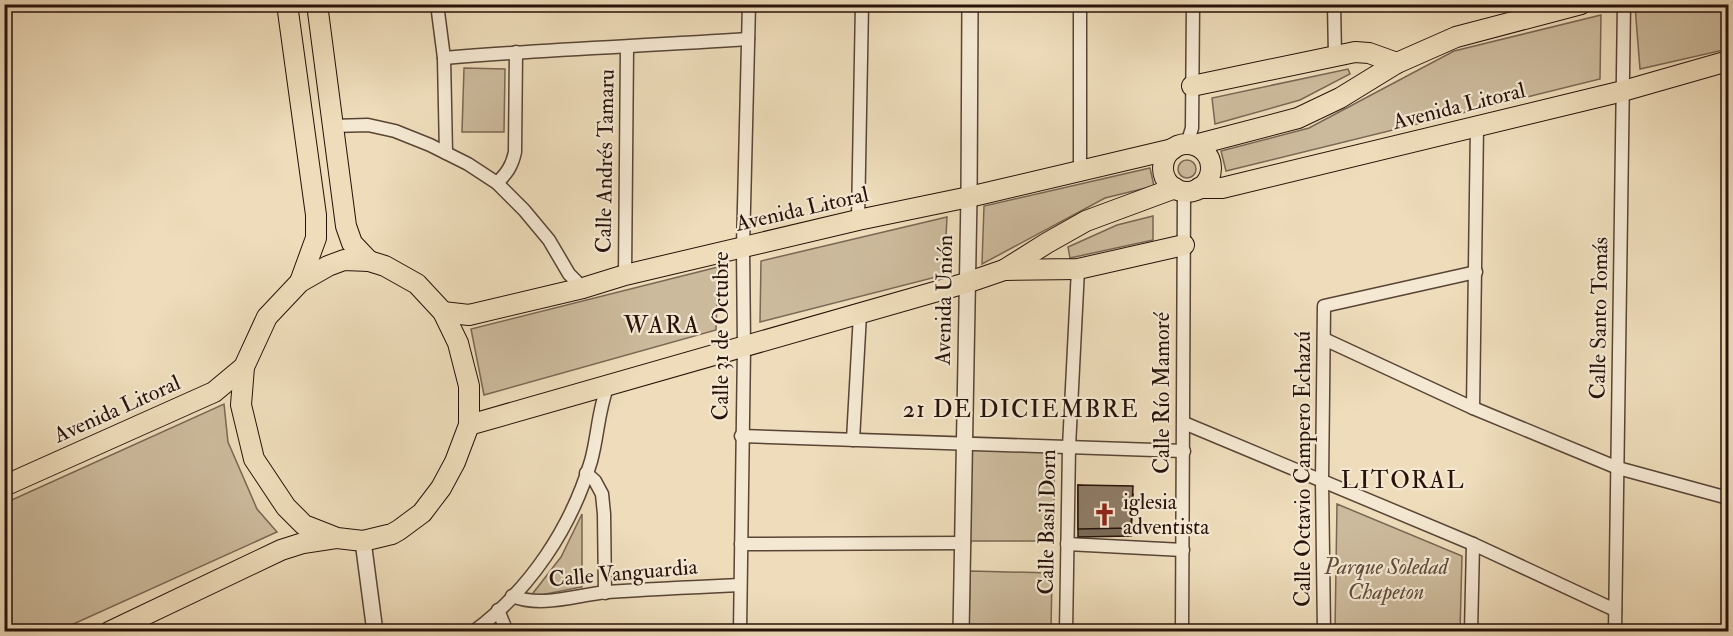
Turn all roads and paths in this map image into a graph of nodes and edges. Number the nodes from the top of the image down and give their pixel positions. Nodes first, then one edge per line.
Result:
1 (287, 4) edge
2 (317, 4) edge
3 (437, 4) edge
4 (749, 4) edge
5 (862, 4) edge
6 (970, 4) edge
7 (1080, 4) edge
8 (1193, 4) edge
9 (1334, 4) edge
10 (1581, 4) edge
11 (1624, 4) edge
12 (748, 39) junction
13 (627, 47) junction
14 (516, 52) junction
15 (1335, 56) junction
16 (444, 58) junction
17 (1728, 61) edge
18 (1397, 63) junction
19 (1192, 86) junction
20 (1623, 91) junction
21 (333, 126) junction
22 (1478, 126) junction
23 (1185, 146) junction
24 (446, 153) junction
25 (1080, 172) junction
26 (497, 183) junction
27 (1186, 189) junction
28 (969, 197) junction
29 (858, 220) junction
30 (1184, 245) junction
31 (743, 247) junction
32 (369, 261) junction
33 (1078, 269) junction
34 (1004, 270) junction
35 (1476, 272) junction
36 (625, 276) junction
37 (300, 282) junction
38 (966, 284) junction
39 (583, 288) junction
40 (443, 312) junction
41 (860, 314) junction
42 (1323, 339) junction
43 (744, 347) junction
44 (244, 367) junction
45 (609, 385) junction
46 (1473, 408) junction
47 (1184, 423) junction
48 (469, 424) junction
49 (741, 436) junction
50 (854, 440) junction
51 (965, 443) junction
52 (1069, 447) junction
53 (1184, 451) junction
54 (1618, 468) junction
55 (586, 473) junction
56 (1322, 480) junction
57 (4, 486) edge
58 (1728, 498) edge
59 (336, 538) junction
60 (363, 541) junction
61 (964, 543) junction
62 (741, 544) junction
63 (1067, 544) junction
64 (1473, 544) junction
65 (1183, 550) junction
66 (740, 585) junction
67 (605, 593) junction
68 (512, 596) junction
69 (498, 610) junction
70 (1615, 610) junction
71 (109, 632) edge
72 (375, 632) edge
73 (473, 632) edge
74 (507, 632) edge
75 (740, 632) edge
76 (962, 632) edge
77 (1066, 632) edge
78 (1182, 632) edge
79 (1324, 632) edge
80 (1471, 632) edge
81 (1616, 632) edge

1 - 37 main road
2 - 21 main road
3 - 16 street
4 - 12 street, Calle 31 de Octubre
5 - 29 street
6 - 28 street, Avenida Unión
7 - 25 street
8 - 19 street
9 - 15 street
10 - 18 main road, Avenida Litoral
11 - 20 street, Calle Santo Tomás
12 - 13 street
12 - 31 street, Calle 31 de Octubre
13 - 14 street
13 - 36 street, Calle Andrés Tamaru
14 - 16 street
14 - 26 street
15 - 18 main road
15 - 19 main road
16 - 24 street
17 - 20 main road, Avenida Litoral
18 - 23 main road, Avenida Litoral
19 - 23 street
20 - 22 main road, Avenida Litoral
20 - 54 street, Calle Santo Tomás
21 - 24 street
21 - 32 main road
22 - 27 main road, Avenida Litoral
22 - 35 street
23 - 25 main road, Avenida Litoral
23 - 27 main road
23 - 27 main road
24 - 26 street
25 - 28 main road, Avenida Litoral
26 - 39 street
27 - 30 street, Calle Río Mamoré
27 - 34 main road, Avenida Litoral
28 - 29 main road, Avenida Litoral
28 - 38 street, Avenida Unión
29 - 31 main road, Avenida Litoral
30 - 33 main road
30 - 47 street, Calle Río Mamoré
31 - 36 main road, Avenida Litoral
31 - 43 street, Calle 31 de Octubre
32 - 37 main road
32 - 40 main road
33 - 34 main road
33 - 52 street, Calle Basil Dorn
34 - 38 main road, Avenida Litoral
35 - 42 street, Calle Octavio Campero Echazú
35 - 46 street
36 - 39 main road, Avenida Litoral
37 - 44 main road
38 - 41 main road, Avenida Litoral
38 - 51 street, Avenida Unión
39 - 40 main road, Avenida Litoral
40 - 48 main road
41 - 43 main road, Avenida Litoral
41 - 50 street
42 - 46 street
42 - 56 street, Calle Octavio Campero Echazú
43 - 45 main road, Avenida Litoral
43 - 49 street, Calle 31 de Octubre
44 - 57 main road, Avenida Litoral
44 - 59 main road
45 - 48 main road, Avenida Litoral
45 - 55 street
46 - 54 street
47 - 53 street, Calle Río Mamoré
47 - 56 street
48 - 60 main road
49 - 50 street
49 - 62 street, Calle 31 de Octubre
50 - 51 street
51 - 52 street
51 - 61 street, Avenida Unión
52 - 53 street
52 - 63 street, Calle Basil Dorn
53 - 65 street, Calle Río Mamoré
54 - 58 street
54 - 70 street, Calle Santo Tomás
55 - 67 street
55 - 68 street
56 - 64 street
56 - 79 street, Calle Octavio Campero Echazú
59 - 60 main road
59 - 71 main road
60 - 72 street
61 - 62 street
61 - 76 street, Avenida Unión
62 - 66 street, Calle 31 de Octubre
63 - 65 street
63 - 77 street, Calle Basil Dorn
64 - 70 street
64 - 80 street
65 - 78 street, Calle Río Mamoré
66 - 67 street, Calle Vanguardia
66 - 75 street, Calle 31 de Octubre
67 - 68 street, Calle Vanguardia
68 - 69 street
69 - 73 street
69 - 74 street
70 - 81 street, Calle Santo Tomás

